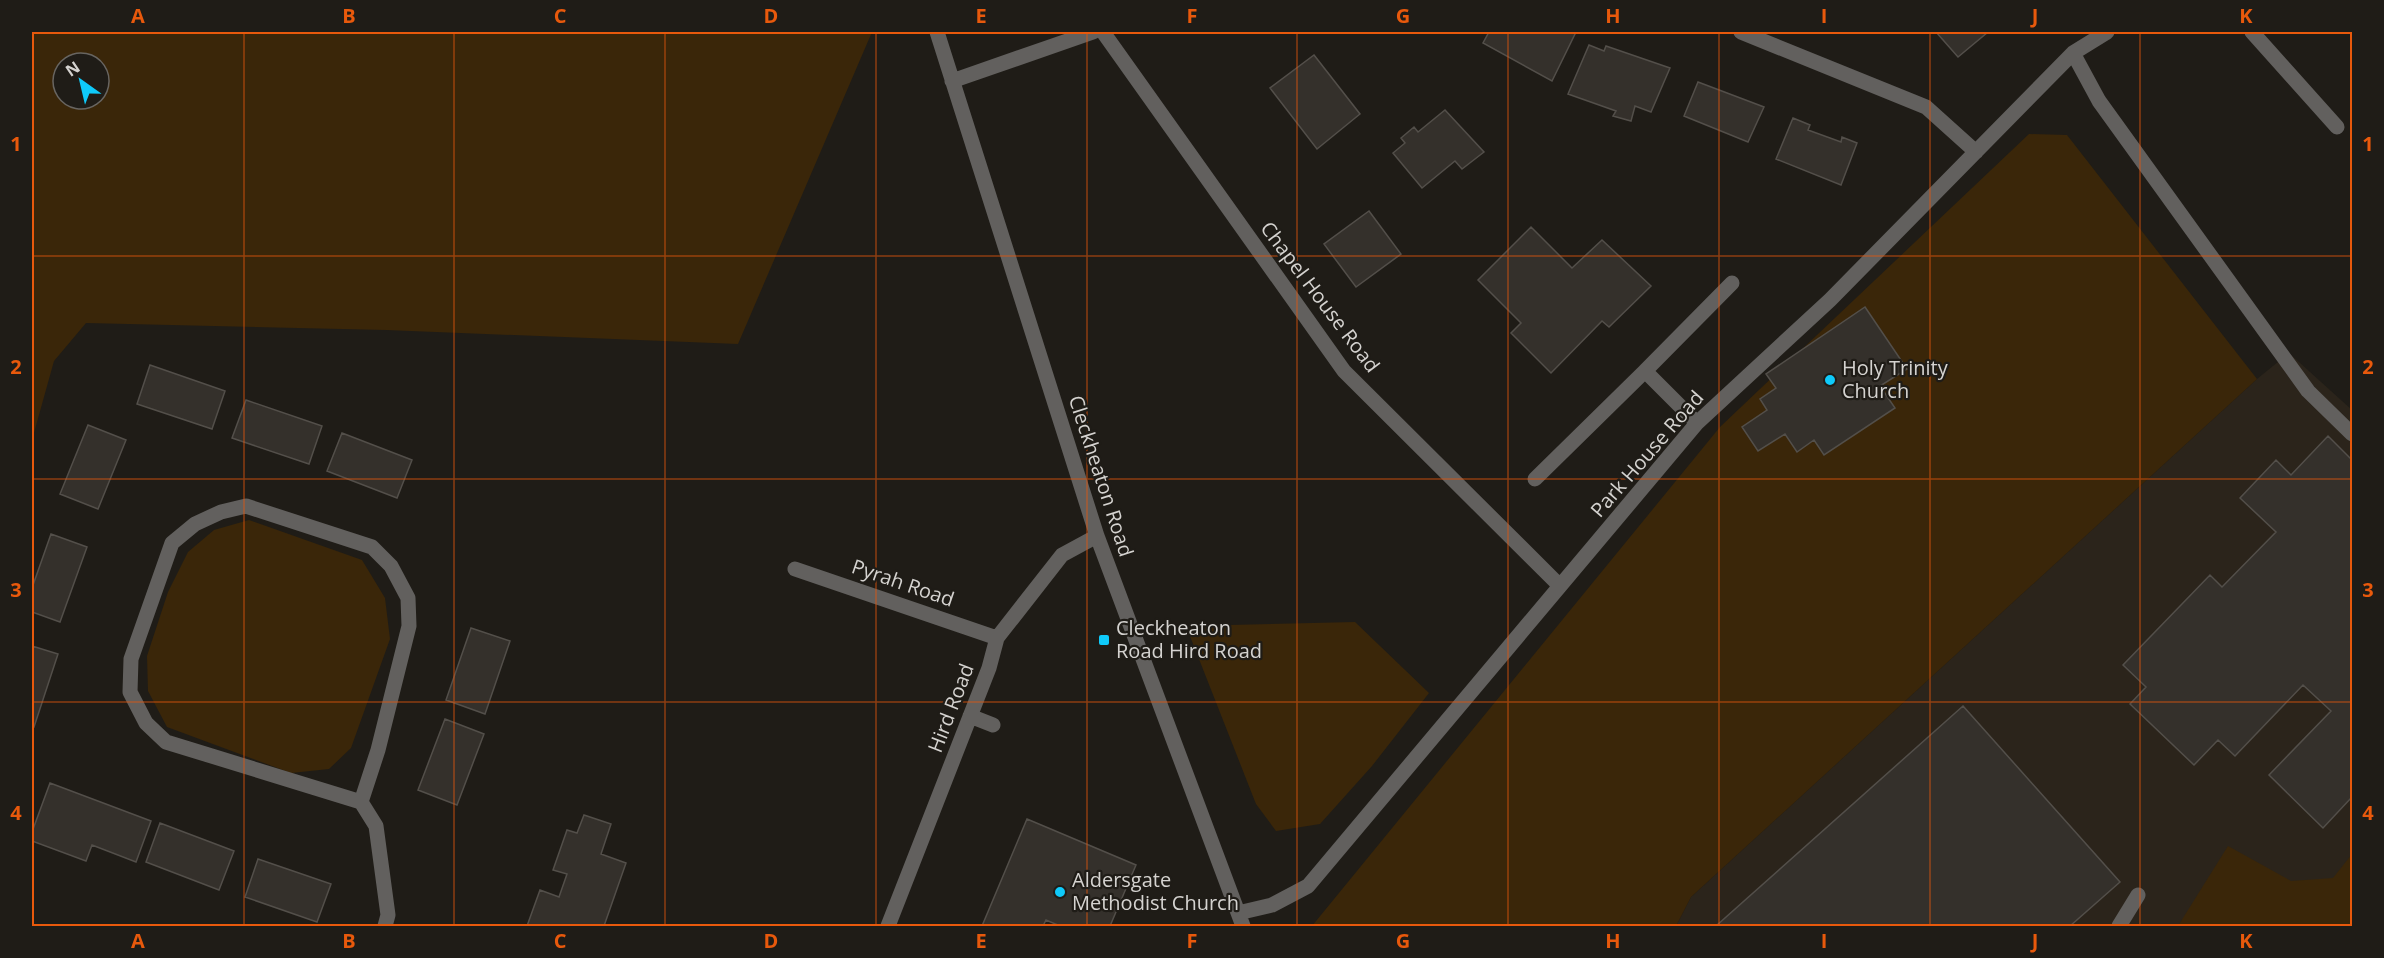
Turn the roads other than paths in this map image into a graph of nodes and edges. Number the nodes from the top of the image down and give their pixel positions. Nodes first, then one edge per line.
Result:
1 (937, 32) edge
2 (1093, 32) edge
3 (1103, 32) edge
4 (1741, 32) edge
5 (2107, 32) edge
6 (2252, 32) edge
7 (2073, 53) junction
8 (952, 81) junction
9 (2337, 127) dead end
10 (1976, 152) junction
11 (1732, 283) dead end
12 (1645, 371) junction
13 (1697, 423) junction
14 (2352, 434) edge
15 (1535, 479) dead end
16 (1097, 536) junction
17 (795, 569) dead end
18 (1560, 586) junction
19 (997, 638) junction
20 (970, 716) junction
21 (993, 725) dead end
22 (361, 802) junction
23 (2138, 895) dead end
24 (1240, 920) edge
25 (385, 927) edge
26 (888, 927) edge
27 (2119, 927) edge

1 - 8 street, Cleckheaton Road
2 - 8 street
3 - 18 street, Chapel House Road
4 - 10 street
5 - 7 street, Park House Road
6 - 9 street
7 - 10 street, Park House Road
7 - 14 street
8 - 16 street, Cleckheaton Road
10 - 13 street, Park House Road
11 - 12 street
12 - 13 street
12 - 15 street
13 - 18 street, Park House Road
16 - 19 street, Hird Road
16 - 24 street, Cleckheaton Road
17 - 19 street, Pyrah Road
18 - 24 street, Park House Road
19 - 20 street, Hird Road
20 - 21 street
20 - 26 street, Hird Road
22 - 22 street
22 - 25 street
23 - 27 street

